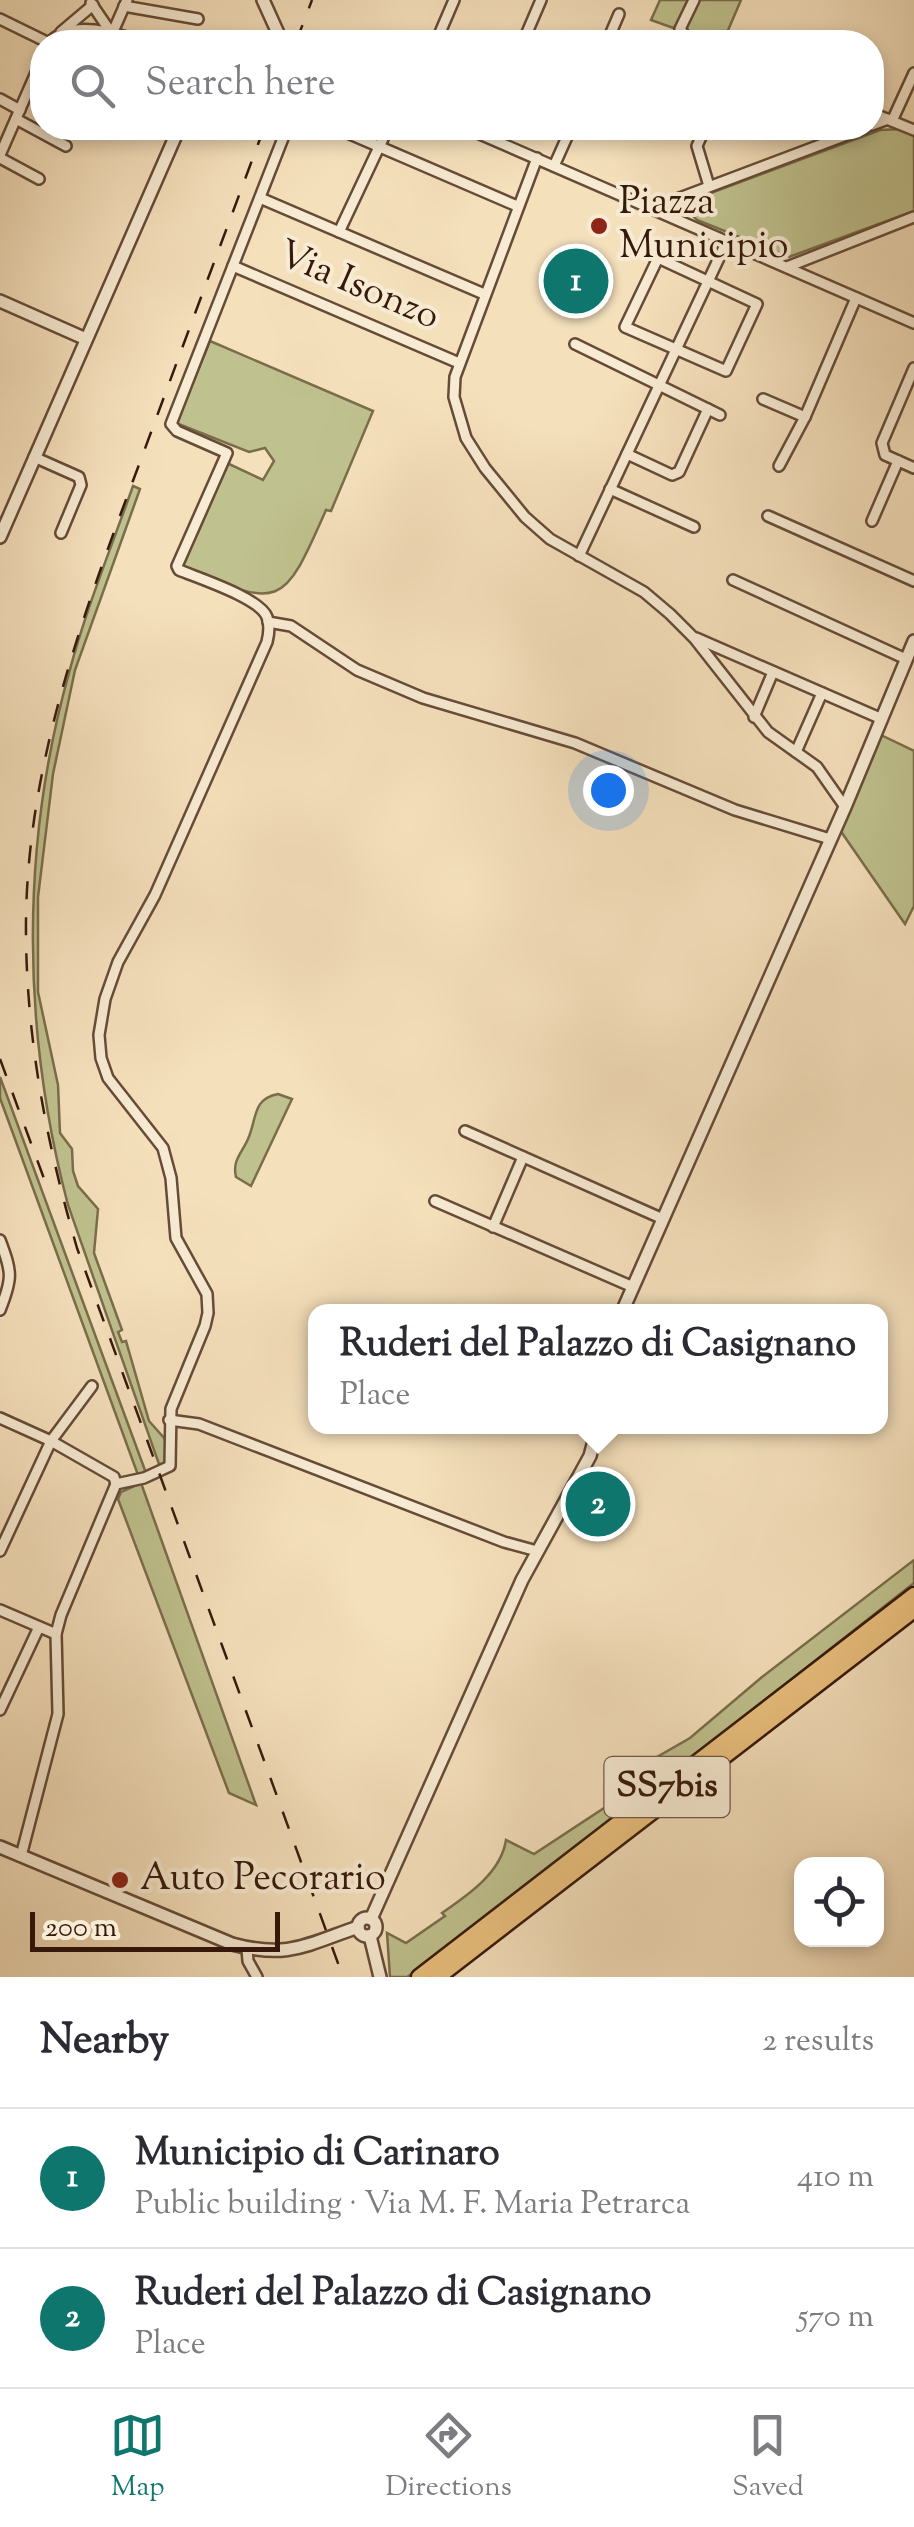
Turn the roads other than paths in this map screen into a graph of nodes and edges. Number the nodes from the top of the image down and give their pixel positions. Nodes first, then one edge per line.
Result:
1 (262, 0) edge
2 (454, 0) edge
3 (541, 0) edge
4 (694, 0) edge
5 (91, 2) edge
6 (126, 3) edge
7 (619, 14) dead end
8 (198, 18) dead end
9 (0, 20) edge
10 (62, 30) edge
11 (109, 30) edge
12 (114, 30) edge
13 (276, 30) edge
14 (441, 30) edge
15 (528, 30) edge
16 (612, 30) edge
17 (681, 30) edge
18 (30, 32) edge
19 (914, 72) edge
20 (30, 86) edge
21 (0, 100) edge
22 (18, 114) junction
23 (884, 117) edge
24 (890, 120) junction
25 (30, 122) edge
26 (884, 122) edge
27 (914, 130) edge
28 (57, 140) edge
29 (174, 140) edge
30 (283, 140) edge
31 (365, 140) edge
32 (382, 140) edge
33 (503, 140) edge
34 (565, 140) edge
35 (699, 140) edge
36 (831, 140) edge
37 (66, 146) dead end
38 (379, 146) junction
39 (0, 156) edge
40 (537, 158) junction
41 (554, 166) junction
42 (39, 179) dead end
43 (709, 186) junction
44 (260, 198) junction
45 (516, 206) junction
46 (651, 208) junction
47 (914, 217) edge
48 (339, 232) junction
49 (727, 241) junction
50 (233, 266) junction
51 (786, 267) junction
52 (708, 282) junction
53 (484, 294) junction
54 (856, 298) junction
55 (2, 307) edge
56 (914, 323) edge
57 (86, 339) junction
58 (576, 344) dead end
59 (676, 350) junction
60 (459, 363) junction
61 (914, 368) edge
62 (659, 385) junction
63 (762, 399) dead end
64 (708, 409) junction
65 (720, 415) dead end
66 (805, 417) junction
67 (627, 454) junction
68 (34, 458) junction
69 (898, 461) junction
70 (779, 466) dead end
71 (914, 468) edge
72 (610, 489) junction
73 (768, 516) dead end
74 (872, 520) dead end
75 (694, 527) dead end
76 (61, 534) dead end
77 (0, 537) edge
78 (579, 556) junction
79 (733, 580) dead end
80 (914, 581) edge
81 (268, 622) junction
82 (694, 638) junction
83 (914, 641) edge
84 (906, 659) junction
85 (773, 672) junction
86 (822, 693) junction
87 (754, 716) junction
88 (882, 718) junction
89 (796, 752) junction
90 (845, 807) junction
91 (830, 839) junction
92 (465, 1131) dead end
93 (523, 1157) junction
94 (434, 1201) dead end
95 (663, 1219) junction
96 (493, 1227) junction
97 (0, 1240) edge
98 (633, 1287) junction
99 (626, 1304) edge
100 (0, 1310) edge
101 (92, 1386) dead end
102 (0, 1418) edge
103 (170, 1420) junction
104 (596, 1434) edge
105 (51, 1441) junction
106 (116, 1484) junction
107 (0, 1551) edge
108 (537, 1551) junction
109 (914, 1595) edge
110 (0, 1610) edge
111 (914, 1610) edge
112 (39, 1627) junction
113 (56, 1634) junction
114 (0, 1710) edge
115 (0, 1847) edge
116 (21, 1856) junction
117 (371, 1919) junction
118 (358, 1927) junction
119 (370, 1936) junction
120 (247, 1948) junction
121 (257, 1977) edge
122 (380, 1977) edge
123 (418, 1977) edge
124 (438, 1977) edge

1 - 13 street
2 - 14 street
3 - 15 street
4 - 17 street
5 - 10 street
5 - 11 street
6 - 8 street
6 - 12 street
7 - 16 street
9 - 18 street
19 - 24 street
20 - 22 street
21 - 22 street
22 - 25 street
22 - 39 street
23 - 24 street
24 - 26 street
24 - 27 street
28 - 37 street
29 - 57 street
30 - 44 street
31 - 38 street
32 - 38 street
33 - 40 street
34 - 41 street
35 - 43 street
36 - 43 street
38 - 45 street
38 - 48 street
39 - 42 street
40 - 41 street
40 - 45 street
41 - 46 street
43 - 46 street
44 - 48 street
44 - 50 street
45 - 53 street
46 - 49 street
47 - 51 street
48 - 53 street
49 - 51 street
49 - 52 street
50 - 60 street, Via Isonzo
50 - 81 street
51 - 54 street
52 - 59 street
52 - 59 street
52 - 59 street
53 - 60 street
54 - 56 street
54 - 66 street
55 - 57 street
57 - 68 street
58 - 62 street
59 - 62 street
60 - 78 street
61 - 69 street
62 - 64 street
62 - 67 street
63 - 66 street
64 - 65 street
64 - 67 street
66 - 70 street
67 - 72 street
68 - 76 street
68 - 77 street
69 - 71 street
69 - 74 street
72 - 75 street
72 - 78 street
73 - 80 street
78 - 82 street
79 - 84 street
81 - 91 street
81 - 103 street
82 - 85 street
82 - 87 street
83 - 84 street
84 - 88 street
85 - 86 street
85 - 87 street
86 - 88 street
86 - 89 street
87 - 89 street
88 - 90 street
89 - 90 street
90 - 91 street
91 - 95 street
92 - 93 street
93 - 95 street
93 - 96 street
94 - 96 street
95 - 98 street
96 - 98 street
97 - 100 street
98 - 99 street
101 - 105 street
102 - 105 street
103 - 106 street
103 - 108 street
104 - 108 street
105 - 106 street
105 - 107 street
106 - 113 street
108 - 117 street
109 - 123 highway, SS7bis
110 - 112 street
111 - 124 highway, SS7bis
112 - 113 street
112 - 114 street
113 - 116 street
115 - 116 street
116 - 120 street
117 - 118 street
117 - 119 street
118 - 119 street
118 - 120 street
119 - 122 street
120 - 121 street

